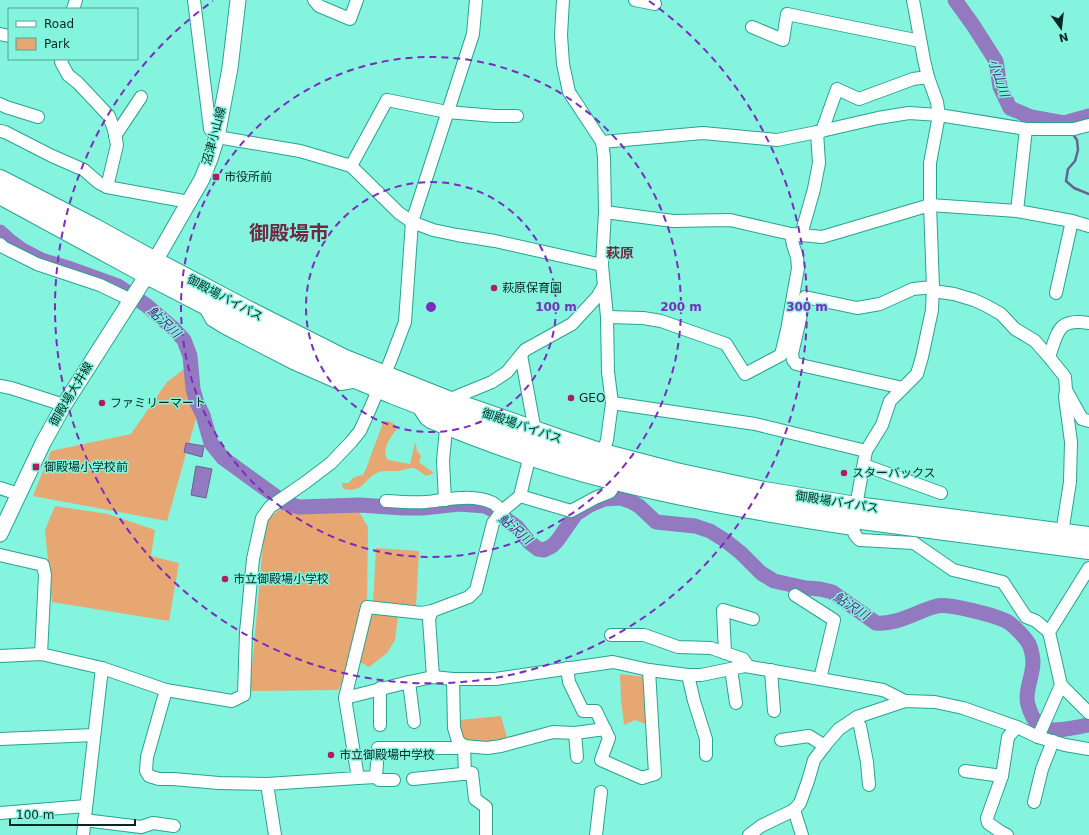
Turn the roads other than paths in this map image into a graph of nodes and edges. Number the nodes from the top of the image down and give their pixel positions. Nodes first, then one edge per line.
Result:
1 (194, 0) edge
2 (238, 0) edge
3 (314, 0) edge
4 (356, 0) edge
5 (476, 0) edge
6 (563, 0) edge
7 (635, 0) edge
8 (913, 0) edge
9 (655, 4) dead end
10 (752, 27) dead end
11 (920, 41) junction
12 (59, 60) edge
13 (928, 76) junction
14 (141, 97) dead end
15 (0, 104) edge
16 (447, 112) junction
17 (517, 116) dead end
18 (939, 116) junction
19 (38, 117) dead end
20 (1089, 125) edge
21 (1026, 128) junction
22 (0, 131) edge
23 (820, 132) junction
24 (115, 136) junction
25 (217, 137) junction
26 (602, 142) junction
27 (351, 166) junction
28 (0, 179) edge
29 (107, 187) junction
30 (0, 195) edge
31 (189, 202) junction
32 (930, 204) junction
33 (1017, 211) junction
34 (605, 212) junction
35 (1072, 221) junction
36 (412, 222) junction
37 (1089, 226) edge
38 (796, 234) junction
39 (1, 249) edge
40 (602, 265) junction
41 (142, 281) junction
42 (603, 287) junction
43 (933, 289) junction
44 (1056, 293) dead end
45 (606, 317) junction
46 (1089, 323) edge
47 (521, 355) junction
48 (1050, 357) junction
49 (382, 382) junction
50 (0, 386) edge
51 (903, 388) junction
52 (1066, 390) junction
53 (448, 400) junction
54 (416, 404) junction
55 (612, 404) junction
56 (64, 405) junction
57 (1089, 421) edge
58 (446, 429) junction
59 (535, 431) junction
60 (866, 452) junction
61 (603, 453) junction
62 (529, 458) junction
63 (864, 465) junction
64 (612, 477) junction
65 (0, 488) edge
66 (941, 492) dead end
67 (18, 494) junction
68 (520, 496) junction
69 (445, 500) junction
70 (386, 501) dead end
71 (502, 511) junction
72 (854, 518) junction
73 (1062, 533) junction
74 (0, 534) edge
75 (1089, 536) edge
76 (1089, 550) edge
77 (0, 555) edge
78 (1089, 568) edge
79 (1084, 587) edge
80 (796, 595) dead end
81 (432, 611) junction
82 (753, 619) dead end
83 (1048, 632) junction
84 (611, 635) dead end
85 (725, 653) junction
86 (41, 654) junction
87 (0, 656) edge
88 (748, 666) junction
89 (102, 668) junction
90 (567, 668) junction
91 (730, 669) junction
92 (649, 670) junction
93 (772, 670) junction
94 (688, 675) junction
95 (433, 677) junction
96 (453, 679) junction
97 (820, 679) junction
98 (409, 682) junction
99 (1061, 685) junction
100 (380, 688) junction
101 (166, 690) junction
102 (345, 698) junction
103 (905, 701) junction
104 (736, 703) dead end
105 (774, 711) dead end
106 (1089, 713) edge
107 (855, 719) junction
108 (414, 722) dead end
109 (380, 725) dead end
110 (1017, 727) junction
111 (605, 729) junction
112 (1041, 731) junction
113 (575, 733) junction
114 (94, 735) junction
115 (0, 740) edge
116 (781, 740) dead end
117 (1053, 741) junction
118 (464, 746) junction
119 (825, 746) junction
120 (1089, 749) edge
121 (706, 756) dead end
122 (576, 757) dead end
123 (965, 771) dead end
124 (465, 774) junction
125 (1002, 776) junction
126 (376, 777) junction
127 (358, 778) junction
128 (413, 779) dead end
129 (394, 780) dead end
130 (267, 784) junction
131 (869, 785) dead end
132 (601, 792) dead end
133 (1034, 802) dead end
134 (86, 806) junction
135 (794, 810) junction
136 (0, 813) edge
137 (84, 820) junction
138 (174, 826) dead end
139 (83, 835) edge
140 (276, 835) edge
141 (486, 835) edge
142 (596, 835) edge
143 (749, 835) edge
144 (802, 835) edge
145 (1007, 835) edge

1 - 25 street
2 - 25 main road, 沼津小山線
3 - 4 street
5 - 16 street
6 - 26 street
7 - 9 street
8 - 11 street
10 - 11 street
11 - 13 street
12 - 24 street
13 - 18 street
13 - 23 street
14 - 24 street
15 - 19 street
16 - 17 street
16 - 27 street
16 - 36 street
18 - 21 street
18 - 23 street
18 - 32 street
20 - 21 street
21 - 33 street
22 - 29 street
23 - 26 street
23 - 38 street
24 - 29 street
25 - 27 street
25 - 31 main road, 沼津小山線
26 - 34 street
27 - 36 street
28 - 41 highway, 御殿場バイパス
29 - 31 street
30 - 41 highway, 御殿場バイパス
31 - 41 main road, 沼津小山線
32 - 33 street
32 - 38 street
32 - 43 street
33 - 35 street
34 - 38 street
34 - 40 street
35 - 37 street
35 - 44 street
36 - 40 street
36 - 49 street
38 - 45 street
39 - 41 street
40 - 42 street
41 - 49 highway, 御殿場バイパス
41 - 49 highway, 御殿場バイパス
41 - 56 main road, 御殿場大井線
42 - 45 street
42 - 47 street
43 - 48 street
43 - 51 street
43 - 51 street
45 - 55 street
46 - 48 street
47 - 53 street
47 - 59 street
48 - 52 street
49 - 53 highway, 御殿場バイパス
49 - 54 highway, 御殿場バイパス
49 - 101 street
50 - 56 street
51 - 60 street
52 - 57 street
52 - 73 street
53 - 59 highway, 御殿場バイパス
54 - 58 street
54 - 64 highway, 御殿場バイパス
55 - 60 street
55 - 61 street
56 - 67 main road, 御殿場大井線
58 - 62 street
58 - 69 street
59 - 61 highway, 御殿場バイパス
60 - 63 street
61 - 72 highway, 御殿場バイパス
62 - 64 street
62 - 68 street
63 - 66 street
63 - 72 street
64 - 68 street
64 - 72 highway, 御殿場バイパス
65 - 67 street
67 - 74 main road, 御殿場大井線
68 - 71 street
69 - 70 street
69 - 71 street
71 - 81 street
72 - 73 highway, 御殿場バイパス
72 - 76 highway, 御殿場バイパス
72 - 83 street
73 - 75 highway, 御殿場バイパス
77 - 86 street
78 - 79 street
79 - 83 street
80 - 97 street
81 - 95 street
81 - 102 street
82 - 85 street
83 - 99 street
84 - 85 street
85 - 88 street
86 - 87 street
86 - 89 street
88 - 91 street
88 - 93 street
89 - 101 street
89 - 114 street
90 - 92 street
90 - 96 street
90 - 111 street
91 - 94 street
91 - 104 street
92 - 94 street
92 - 111 street
93 - 97 street
93 - 105 street
94 - 121 street
95 - 96 street
95 - 98 street
96 - 118 street
97 - 103 street
98 - 100 street
98 - 108 street
99 - 106 street
99 - 112 street
100 - 102 street
100 - 109 street
101 - 130 street
102 - 127 street
103 - 107 street
103 - 110 street
107 - 119 street
107 - 131 street
110 - 112 street
110 - 125 street
111 - 113 street
112 - 117 street
113 - 118 street
113 - 122 street
114 - 115 street
114 - 134 street
116 - 119 street
117 - 120 street
117 - 133 street
118 - 124 street
118 - 126 street
119 - 135 street
123 - 125 street
124 - 128 street
124 - 141 street
125 - 145 street
126 - 127 street
126 - 129 street
127 - 130 street
130 - 140 street
132 - 142 street
134 - 136 street
134 - 137 street
135 - 143 street
135 - 144 street
137 - 138 street
137 - 139 street

